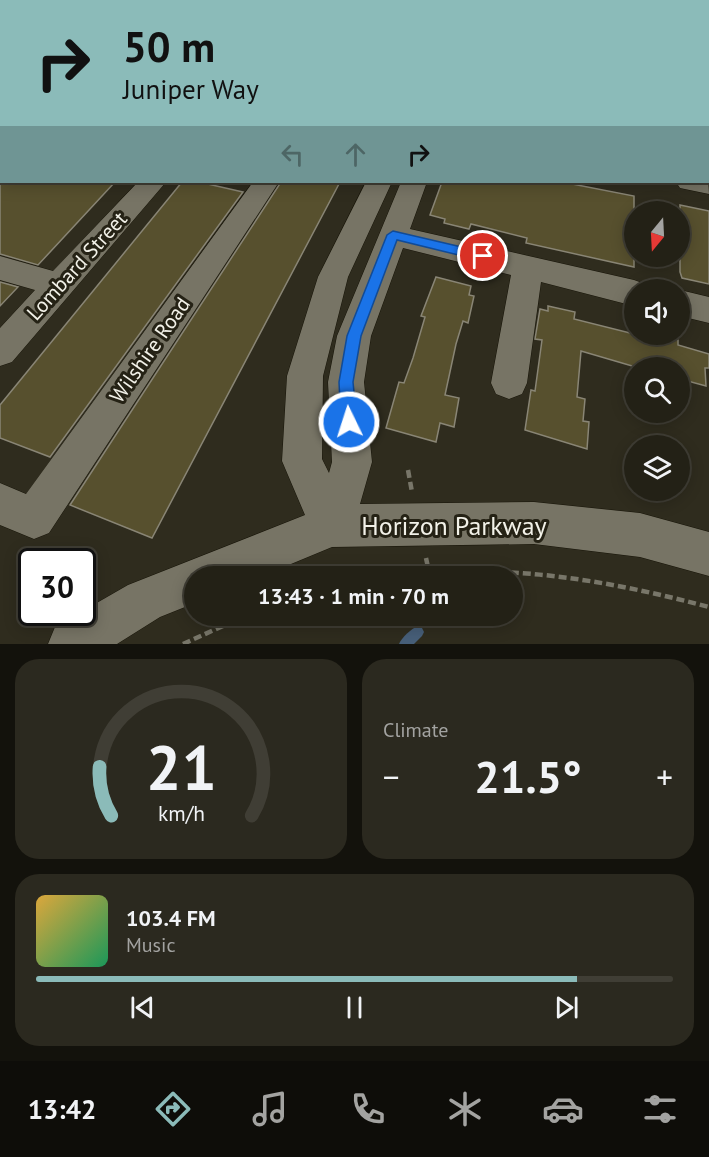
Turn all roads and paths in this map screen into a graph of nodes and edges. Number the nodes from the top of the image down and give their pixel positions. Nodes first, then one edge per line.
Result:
1 (152, 183) edge
2 (265, 183) edge
3 (379, 183) edge
4 (414, 183) edge
5 (393, 235) junction
6 (528, 267) junction
7 (0, 268) edge
8 (59, 285) junction
9 (624, 290) edge
10 (690, 305) edge
11 (709, 310) edge
12 (0, 351) edge
13 (509, 383) dead end
14 (17, 511) edge
15 (332, 526) junction
16 (709, 554) edge
17 (231, 566) edge
18 (523, 572) edge
19 (184, 585) edge
20 (709, 607) edge
21 (223, 626) edge
22 (72, 644) edge
23 (183, 644) edge

1 - 8 street, Lombard Street
2 - 14 street, Wilshire Road
3 - 15 street
4 - 5 street
5 - 6 street
5 - 15 street
6 - 9 street
6 - 13 street
7 - 8 street
8 - 12 street, Lombard Street
10 - 11 street
15 - 16 street, Horizon Parkway
15 - 17 street, Horizon Parkway
18 - 20 path
19 - 22 street
21 - 23 path

